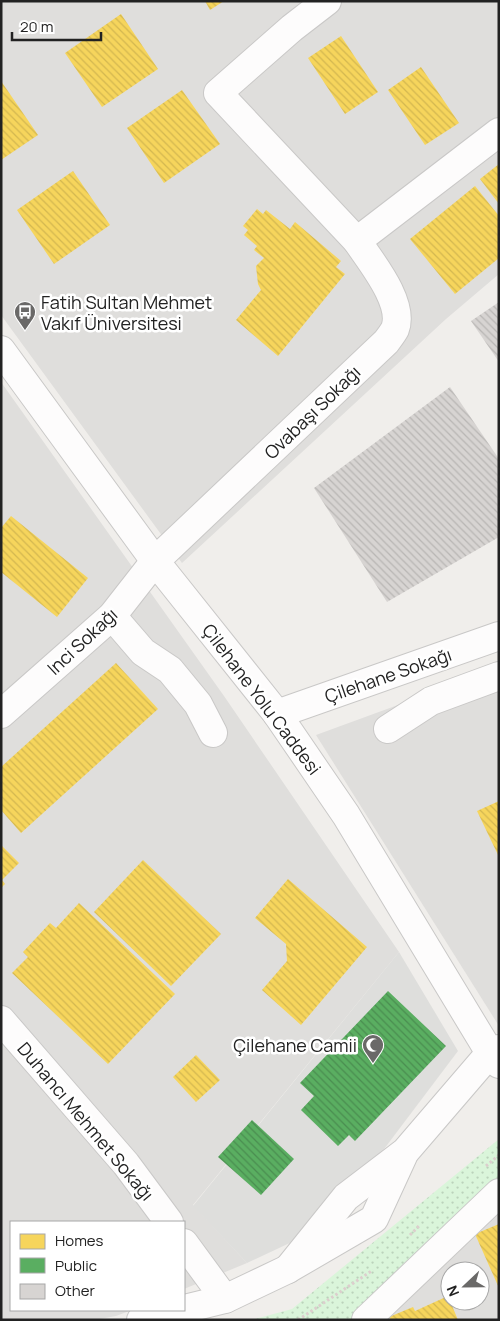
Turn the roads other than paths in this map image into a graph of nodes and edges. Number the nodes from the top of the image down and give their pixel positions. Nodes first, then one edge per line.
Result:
1 (327, 1) edge
2 (499, 132) edge
3 (357, 241) junction
4 (6, 368) edge
5 (155, 561) junction
6 (112, 616) junction
7 (499, 636) edge
8 (499, 676) edge
9 (1, 714) edge
10 (277, 714) junction
11 (388, 730) dead end
12 (213, 734) dead end
13 (1, 1020) edge
14 (496, 1056) edge
15 (499, 1193) edge
16 (168, 1221) edge
17 (185, 1244) edge
18 (225, 1299) junction
19 (185, 1308) edge
20 (175, 1311) edge
21 (141, 1320) edge
22 (366, 1320) edge

1 - 3 street, Ovabaşı Sokağı
2 - 3 street
3 - 5 street, Ovabaşı Sokağı
4 - 5 street, Çilehane Yolu Caddesi
5 - 6 street, Inci Sokağı
5 - 10 street, Çilehane Yolu Caddesi
6 - 9 street, Inci Sokağı
6 - 12 street
7 - 10 street, Çilehane Sokağı
8 - 11 street
10 - 14 street, Çilehane Yolu Caddesi
13 - 16 street, Duhancı Mehmet Sokağı
14 - 18 street
15 - 22 street
17 - 18 street
18 - 19 street
20 - 21 street

